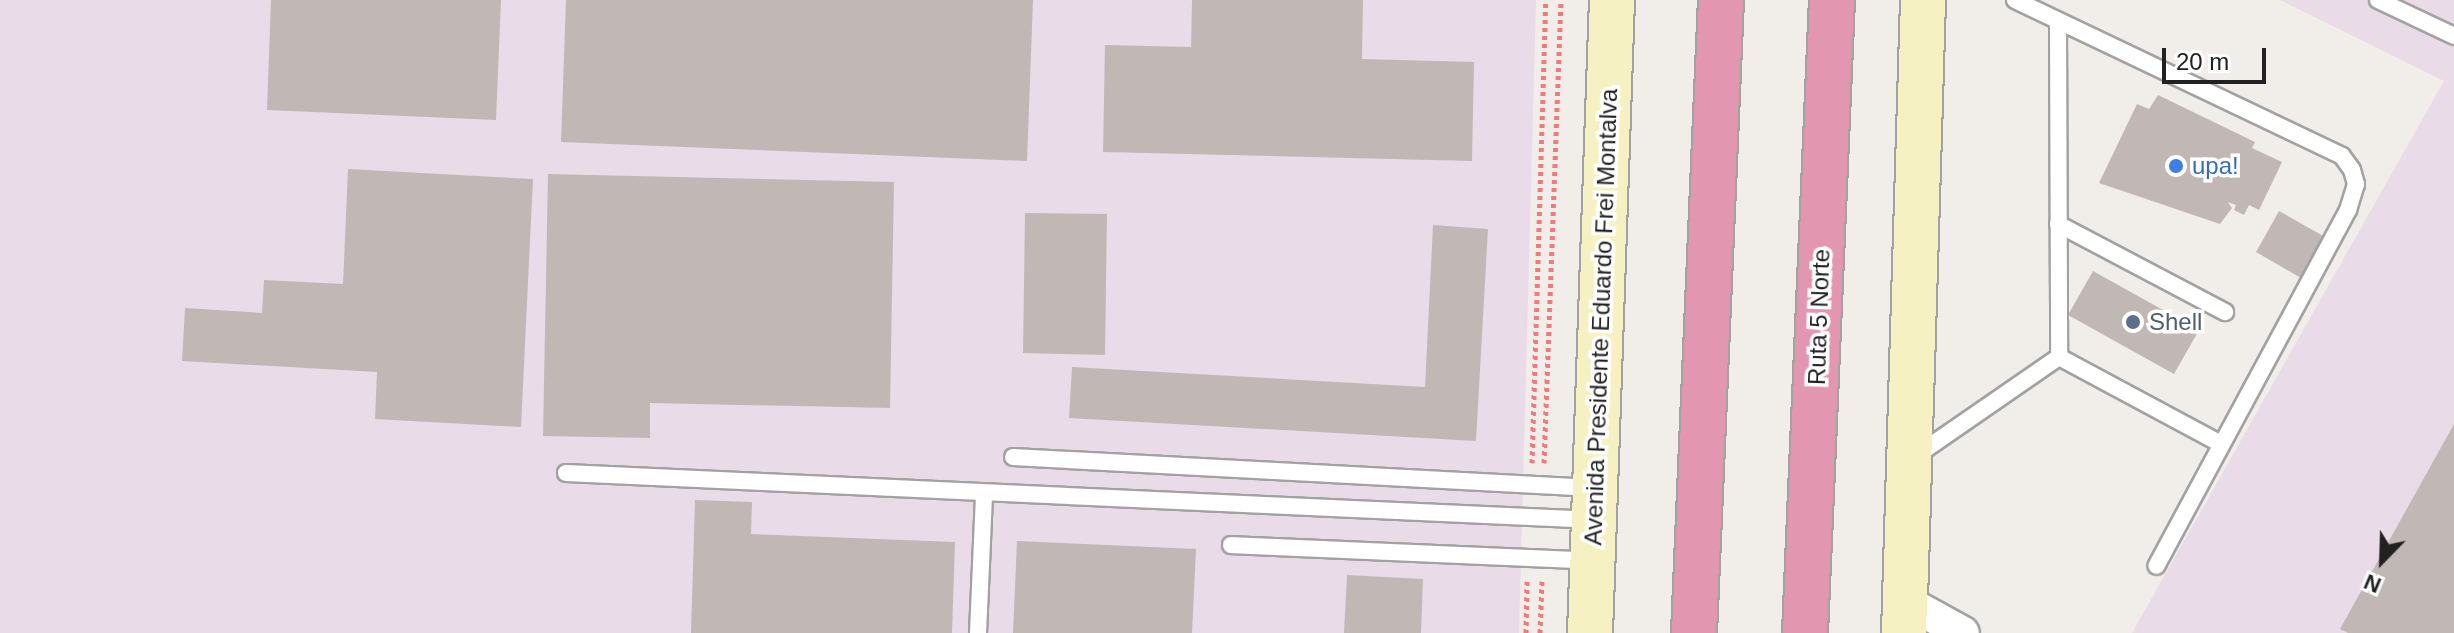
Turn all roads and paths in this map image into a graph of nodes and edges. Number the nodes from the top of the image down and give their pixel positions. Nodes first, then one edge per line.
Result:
1 (1546, 0) edge
2 (1561, 0) edge
3 (1612, 0) edge
4 (1721, 0) edge
5 (1832, 0) edge
6 (1923, 0) edge
7 (2015, 0) edge
8 (2378, 0) edge
9 (2058, 23) junction
10 (2454, 36) edge
11 (2058, 224) junction
12 (2225, 312) dead end
13 (2059, 357) junction
14 (2221, 444) junction
15 (1013, 457) dead end
16 (1909, 460) junction
17 (566, 473) dead end
18 (1537, 485) junction
19 (984, 493) junction
20 (1594, 523) junction
21 (1231, 545) dead end
22 (1535, 559) junction
23 (2156, 566) dead end
24 (1904, 617) edge
25 (978, 633) edge
26 (1526, 633) edge
27 (1540, 633) edge
28 (1590, 633) edge
29 (1694, 633) edge
30 (1805, 633) edge
31 (1963, 633) edge

1 - 18 path
2 - 18 path
3 - 20 main road, Avenida Presidente Eduardo Frei Montalva
4 - 29 highway
5 - 30 highway, Ruta 5 Norte
6 - 16 main road
7 - 9 lane
8 - 10 lane
9 - 11 lane
9 - 14 lane
11 - 12 lane
11 - 13 lane
13 - 14 lane
13 - 16 lane
14 - 23 lane
15 - 18 lane
16 - 24 main road
17 - 19 lane
18 - 20 lane
19 - 20 lane
19 - 25 lane
20 - 22 lane
20 - 28 main road, Avenida Presidente Eduardo Frei Montalva
21 - 22 lane
22 - 26 path
22 - 27 path
24 - 31 street

